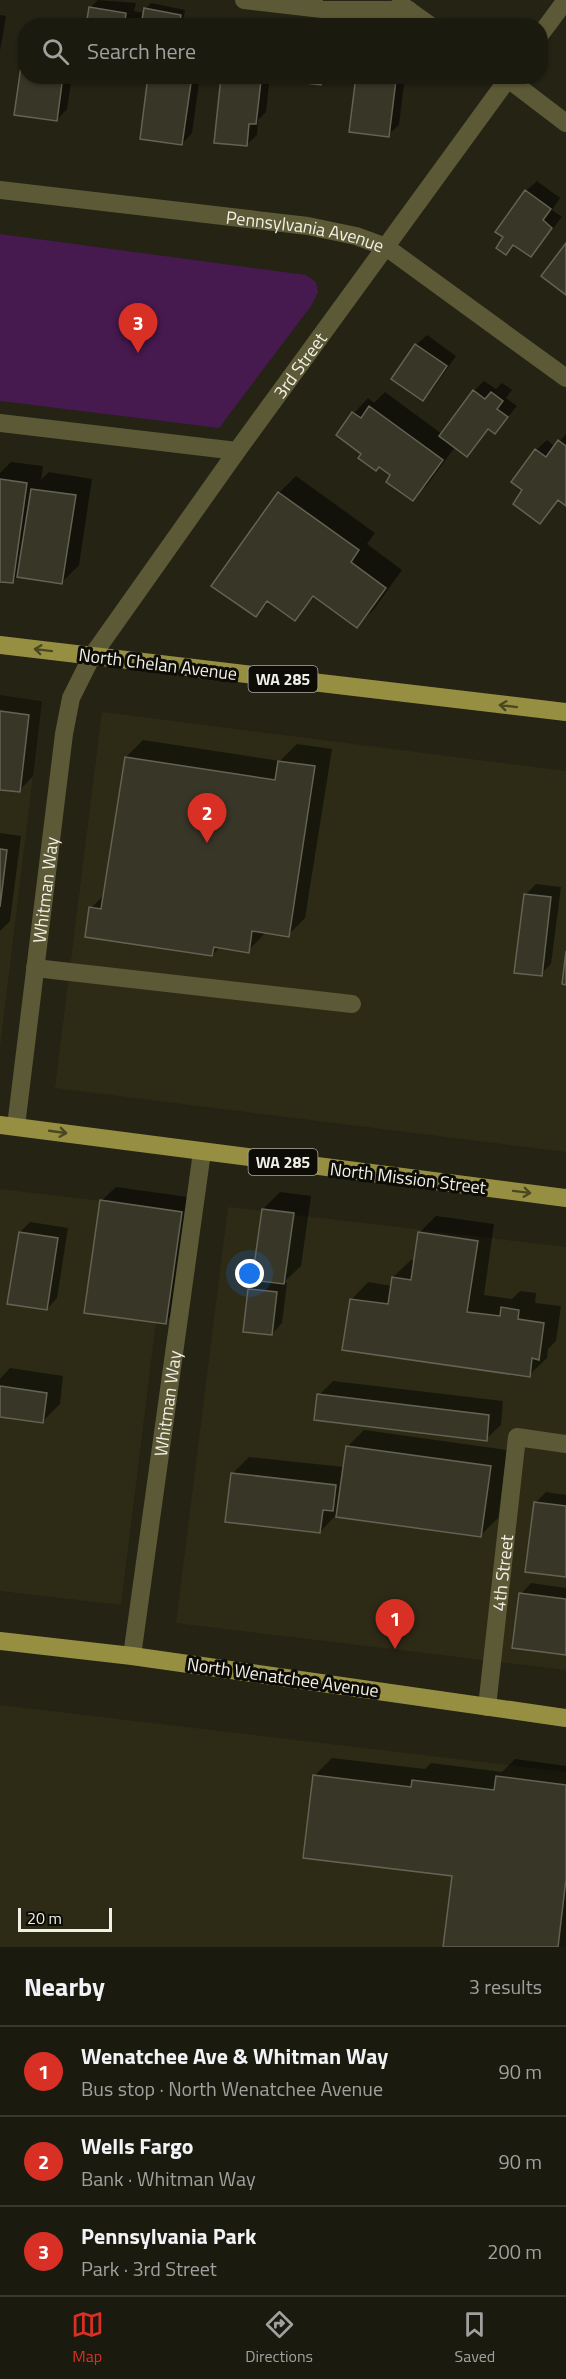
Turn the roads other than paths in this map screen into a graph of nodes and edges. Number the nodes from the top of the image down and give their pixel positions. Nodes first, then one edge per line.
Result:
1 (244, 0) edge
2 (566, 0) edge
3 (402, 5) edge
4 (420, 18) edge
5 (548, 24) edge
6 (503, 84) edge
7 (515, 84) edge
8 (566, 123) edge
9 (0, 190) edge
10 (386, 247) junction
11 (566, 378) edge
12 (0, 423) edge
13 (237, 450) junction
14 (0, 645) edge
15 (92, 656) junction
16 (566, 712) edge
17 (35, 968) junction
18 (352, 1004) dead end
19 (8, 1125) edge
20 (202, 1152) junction
21 (566, 1198) edge
22 (566, 1444) edge
23 (0, 1641) edge
24 (132, 1656) junction
25 (487, 1707) junction
26 (566, 1718) edge

1 - 3 street
2 - 5 street
3 - 4 street
6 - 10 street, 3rd Street
7 - 8 street
9 - 10 street, Pennsylvania Avenue
10 - 11 street, Pennsylvania Avenue
10 - 13 street, 3rd Street
12 - 13 street
13 - 15 street, 3rd Street
15 -> 14 main road, North Chelan Avenue / WA 285
16 -> 15 main road, North Chelan Avenue / WA 285
15 - 17 street, Whitman Way
17 - 18 street
17 - 19 street, Whitman Way
19 -> 20 main road, North Mission Street / WA 285
20 -> 21 main road, North Mission Street / WA 285
20 - 24 street, Whitman Way
22 - 25 street, 4th Street
23 - 24 main road, North Wenatchee Avenue
24 - 25 main road, North Wenatchee Avenue
25 - 26 main road, North Wenatchee Avenue

